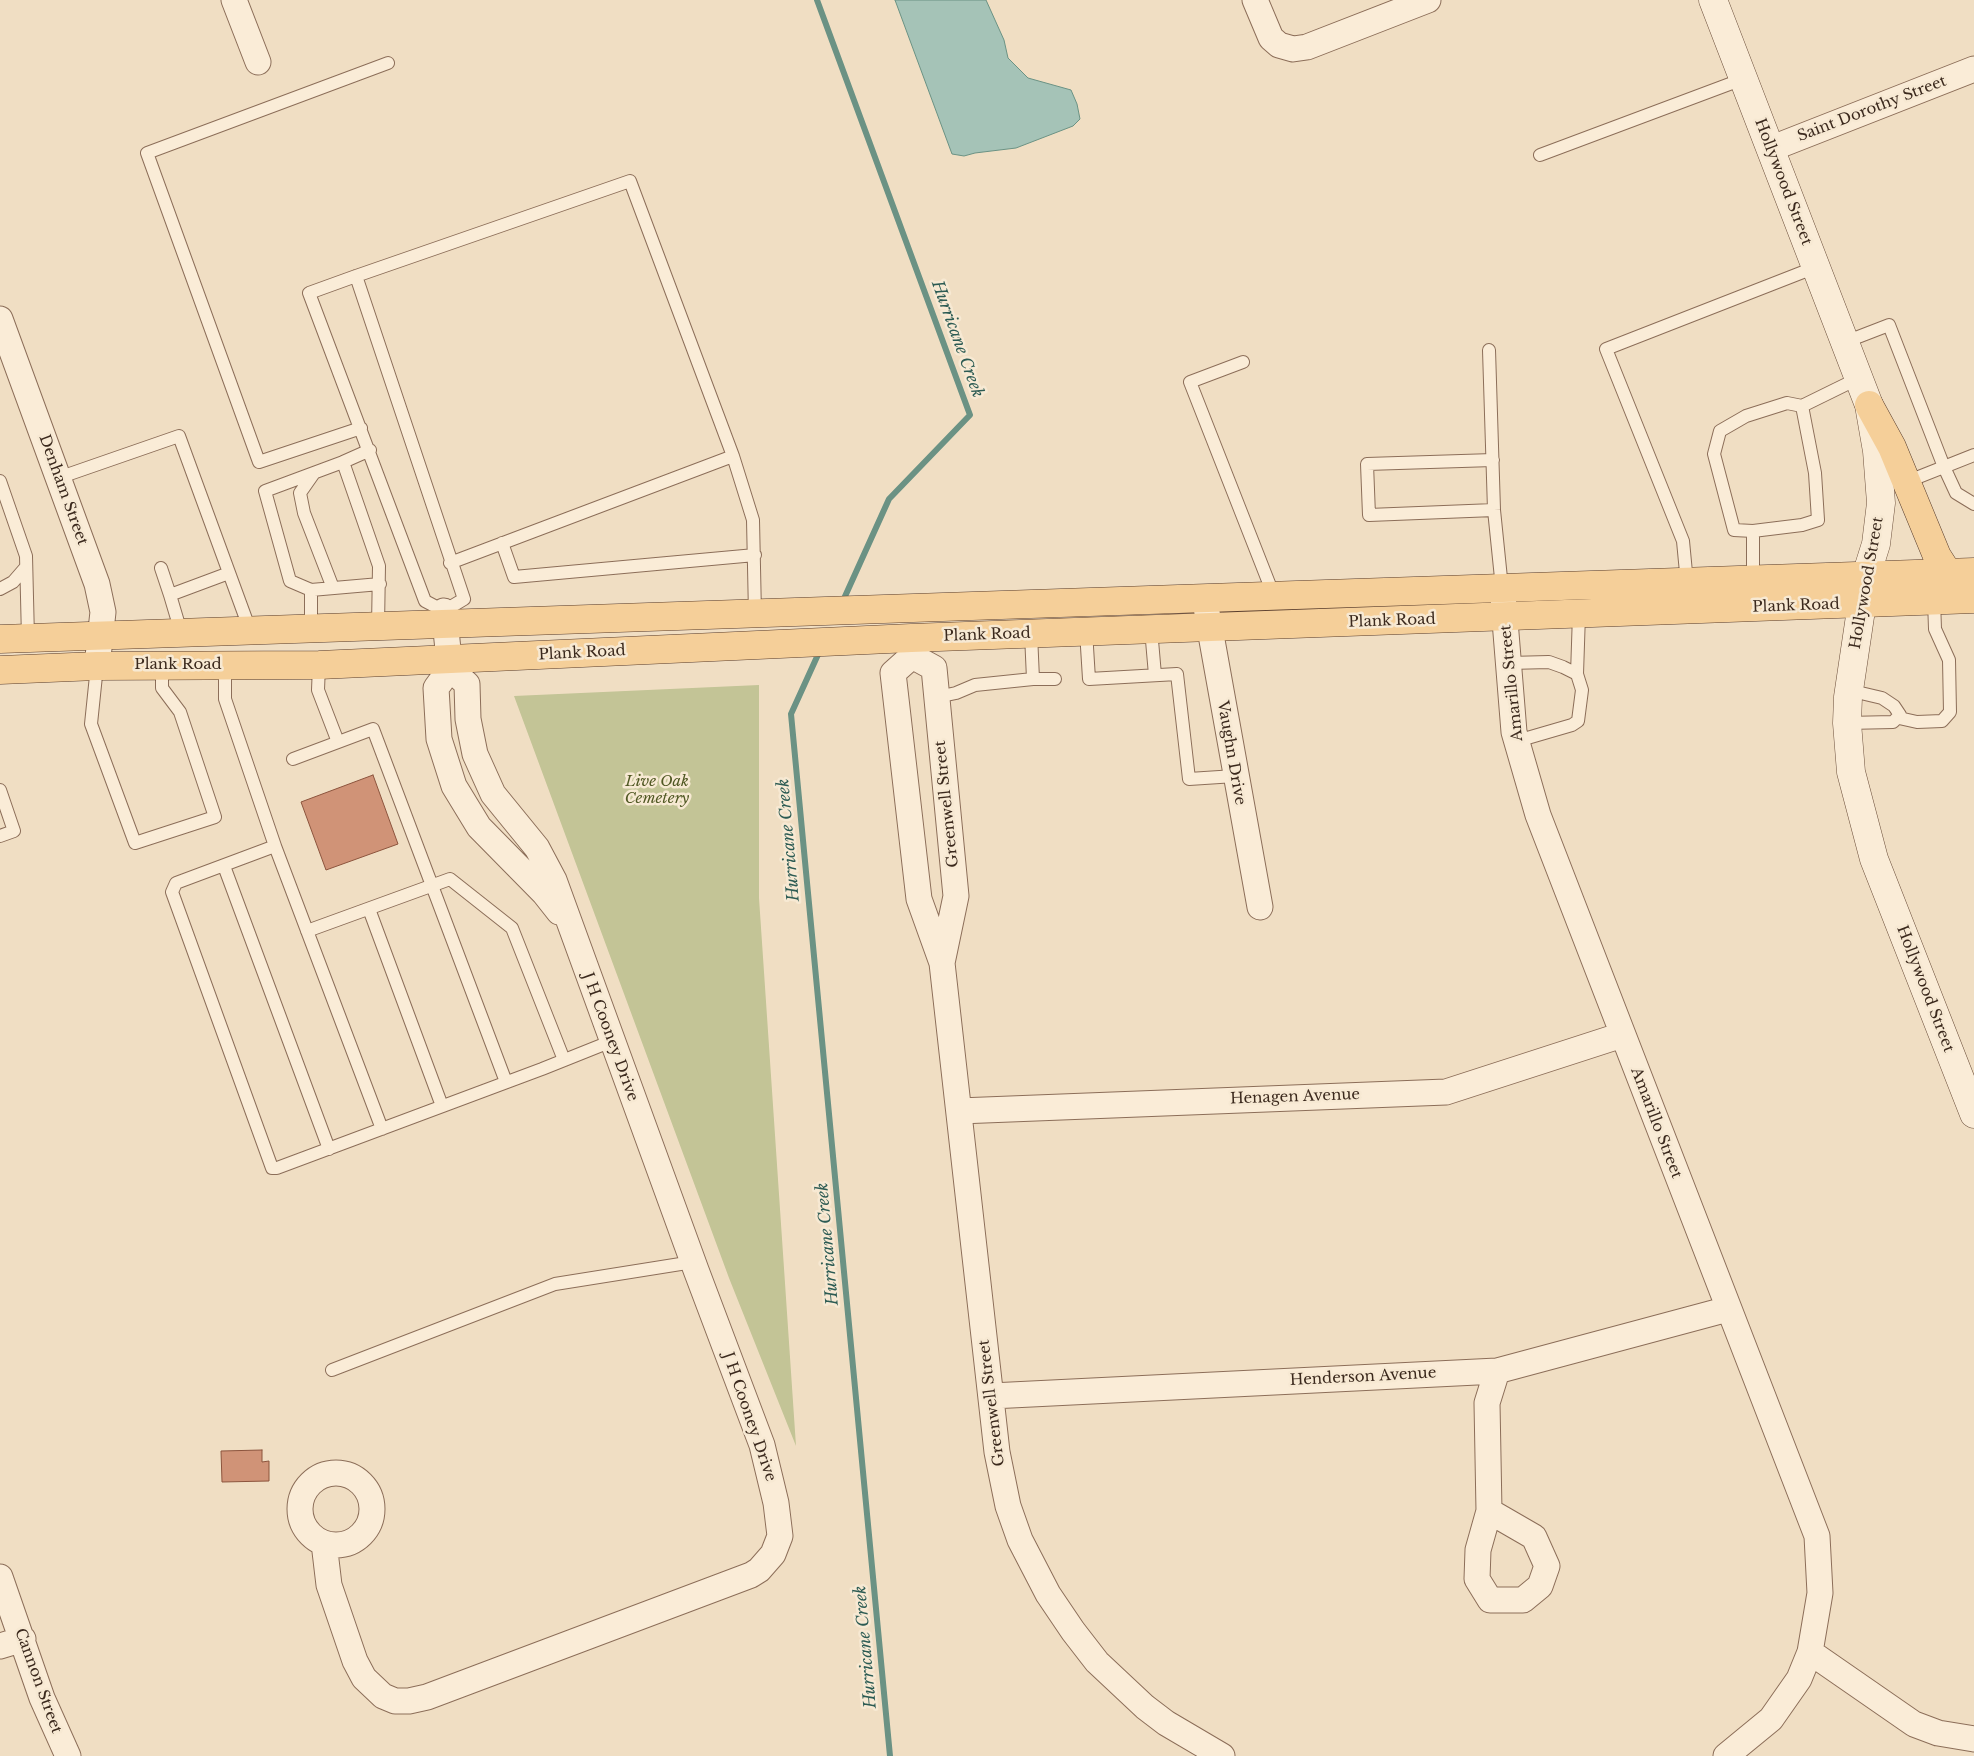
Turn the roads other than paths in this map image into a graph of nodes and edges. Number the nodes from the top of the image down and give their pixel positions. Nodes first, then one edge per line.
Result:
1 (234, 0) edge
2 (1254, 0) edge
3 (1428, 0) edge
4 (1713, 0) edge
5 (258, 62) dead end
6 (388, 63) dead end
7 (1974, 69) edge
8 (1743, 79) junction
9 (1770, 149) junction
10 (1540, 155) dead end
11 (1816, 267) junction
12 (356, 276) junction
13 (0, 319) edge
14 (1845, 342) junction
15 (1489, 350) dead end
16 (1243, 362) dead end
17 (8, 366) edge
18 (1859, 378) junction
19 (1869, 405) junction
20 (1802, 406) junction
21 (361, 428) junction
22 (370, 450) junction
23 (1974, 455) edge
24 (734, 456) junction
25 (1493, 460) junction
26 (343, 462) junction
27 (1944, 467) junction
28 (314, 473) junction
29 (58, 478) junction
30 (0, 481) edge
31 (1906, 482) junction
32 (1974, 504) edge
33 (1494, 510) junction
34 (1753, 531) junction
35 (502, 544) junction
36 (755, 555) junction
37 (450, 563) junction
38 (26, 568) junction
39 (161, 568) dead end
40 (229, 573) junction
41 (1964, 573) edge
42 (1866, 576) junction
43 (1753, 581) junction
44 (1687, 583) junction
45 (380, 584) junction
46 (333, 588) junction
47 (1502, 588) junction
48 (0, 589) edge
49 (311, 590) junction
50 (170, 595) junction
51 (1274, 596) junction
52 (1204, 598) junction
53 (1974, 599) edge
54 (1934, 600) junction
55 (1862, 603) junction
56 (910, 606) junction
57 (767, 613) junction
58 (1579, 614) junction
59 (1505, 616) junction
60 (445, 618) junction
61 (378, 626) junction
62 (1209, 627) junction
63 (311, 628) junction
64 (1151, 629) junction
65 (250, 630) junction
66 (1086, 631) junction
67 (181, 632) junction
68 (1031, 634) junction
69 (100, 635) junction
70 (28, 638) junction
71 (0, 639) edge
72 (912, 647) junction
73 (1509, 663) junction
74 (450, 664) junction
75 (225, 665) junction
76 (319, 665) junction
77 (97, 666) junction
78 (162, 666) junction
79 (0, 670) edge
80 (1577, 674) junction
81 (1155, 675) junction
82 (1033, 679) junction
83 (1055, 679) dead end
84 (1848, 690) junction
85 (937, 697) junction
86 (1899, 718) junction
87 (1847, 723) junction
88 (1517, 740) junction
89 (338, 742) junction
90 (293, 759) dead end
91 (1235, 776) junction
92 (0, 790) edge
93 (0, 836) edge
94 (275, 846) junction
95 (224, 866) junction
96 (432, 885) junction
97 (1260, 907) dead end
98 (369, 909) junction
99 (307, 932) junction
100 (942, 963) junction
101 (1622, 1035) junction
102 (612, 1041) junction
103 (564, 1060) junction
104 (506, 1082) junction
105 (442, 1106) junction
106 (959, 1111) junction
107 (1974, 1114) edge
108 (382, 1129) junction
109 (329, 1148) junction
110 (693, 1262) junction
111 (1728, 1308) junction
112 (332, 1370) dead end
113 (1498, 1371) junction
114 (991, 1396) junction
115 (1489, 1511) dead end
116 (324, 1543) dead end
117 (0, 1577) edge
118 (11, 1642) edge
119 (1810, 1652) junction
120 (1974, 1738) edge
121 (68, 1756) edge
122 (1222, 1756) edge
123 (1726, 1756) edge

1 - 5 street
2 - 3 street
4 - 8 street, Hollywood Street
6 - 21 lane
7 - 9 street, Saint Dorothy Street
8 - 9 street, Hollywood Street
8 - 10 lane
9 - 11 street, Hollywood Street
11 - 14 street, Hollywood Street
11 - 44 lane
12 - 21 lane
12 - 24 lane
12 - 37 lane
13 - 17 street, Denham Street
14 - 18 street, Hollywood Street
14 - 27 lane
15 - 25 lane
16 - 51 lane
17 - 29 street, Denham Street
18 - 19 street, Hollywood Street
18 - 20 lane
19 - 31 main road
19 - 42 street, Hollywood Street
20 - 34 lane
20 - 34 lane
21 - 22 lane
22 - 26 lane
22 - 60 lane
23 - 27 lane
24 - 35 lane
24 - 36 lane
25 - 33 lane
25 - 33 lane
26 - 28 lane
26 - 45 lane
27 - 31 lane
27 - 32 lane
28 - 46 lane
28 - 49 lane
29 - 40 lane
29 - 69 street, Denham Street
30 - 38 lane
31 - 41 main road
33 - 47 lane
34 - 43 lane
35 - 36 lane
35 - 37 lane
36 - 57 lane
37 - 60 lane
38 - 48 lane
38 - 70 lane
39 - 50 lane
40 - 50 lane
40 - 65 lane
41 - 42 main road, Plank Road
42 - 43 main road, Plank Road
42 - 55 street, Hollywood Street
43 - 44 main road, Plank Road
44 - 47 main road, Plank Road
45 - 46 lane
45 - 61 lane
46 - 49 lane
47 - 51 main road, Plank Road
47 - 59 street, Amarillo Street
49 - 63 lane
50 - 67 lane
51 - 52 main road, Plank Road
52 - 56 main road, Plank Road
52 - 62 street, Vaughn Drive
53 - 54 main road, Plank Road
54 - 55 main road, Plank Road
54 - 86 lane
55 - 58 main road, Plank Road
55 - 84 street, Hollywood Street
56 - 57 main road, Plank Road
56 - 72 street
57 - 60 main road, Plank Road
58 - 59 main road, Plank Road
58 - 80 lane
59 - 62 main road, Plank Road
59 - 73 street, Amarillo Street
60 - 61 main road, Plank Road
60 - 74 street
61 - 63 main road, Plank Road
62 - 64 main road, Plank Road
62 - 91 street, Vaughn Drive
63 - 65 main road, Plank Road
64 - 66 main road, Plank Road
64 - 81 lane
65 - 67 main road, Plank Road
66 - 68 main road, Plank Road
66 - 81 lane
67 - 69 main road, Plank Road
68 - 72 main road, Plank Road
68 - 82 lane
69 - 70 main road, Plank Road
69 - 77 street, Denham Street
70 - 71 main road, Plank Road
72 - 74 main road, Plank Road
72 - 85 street, Greenwell Street
72 - 100 street, Greenwell Street
73 - 80 lane
73 - 88 street, Amarillo Street
74 - 76 main road, Plank Road
74 - 102 street, J H Cooney Drive
75 - 76 main road, Plank Road
75 - 78 main road, Plank Road
75 - 94 lane
76 - 89 lane
77 - 78 main road, Plank Road
77 - 78 lane
77 - 79 main road, Plank Road
80 - 88 lane
81 - 91 lane
82 - 83 lane
82 - 85 lane
84 - 86 lane
84 - 87 street, Hollywood Street
85 - 100 street, Greenwell Street
86 - 87 lane
87 - 107 street, Hollywood Street
88 - 101 street, Amarillo Street
89 - 90 lane
89 - 96 lane
91 - 97 street, Vaughn Drive
92 - 93 lane
94 - 95 lane
94 - 99 lane
95 - 109 lane
95 - 109 lane
96 - 98 lane
96 - 103 lane
96 - 104 lane
98 - 99 lane
98 - 105 lane
99 - 108 lane
100 - 106 street, Greenwell Street
101 - 106 street, Henagen Avenue
101 - 111 street, Amarillo Street
102 - 103 lane
102 - 110 street, J H Cooney Drive
103 - 104 lane
104 - 105 lane
105 - 108 lane
106 - 114 street, Greenwell Street
108 - 109 lane
110 - 112 lane
110 - 116 street, J H Cooney Drive
111 - 113 street, Henderson Avenue
111 - 119 street, Amarillo Street
113 - 114 street, Henderson Avenue
113 - 115 street
114 - 122 street, Greenwell Street
117 - 118 street, Cannon Street
118 - 121 street, Cannon Street
119 - 120 street
119 - 123 street, Amarillo Street

